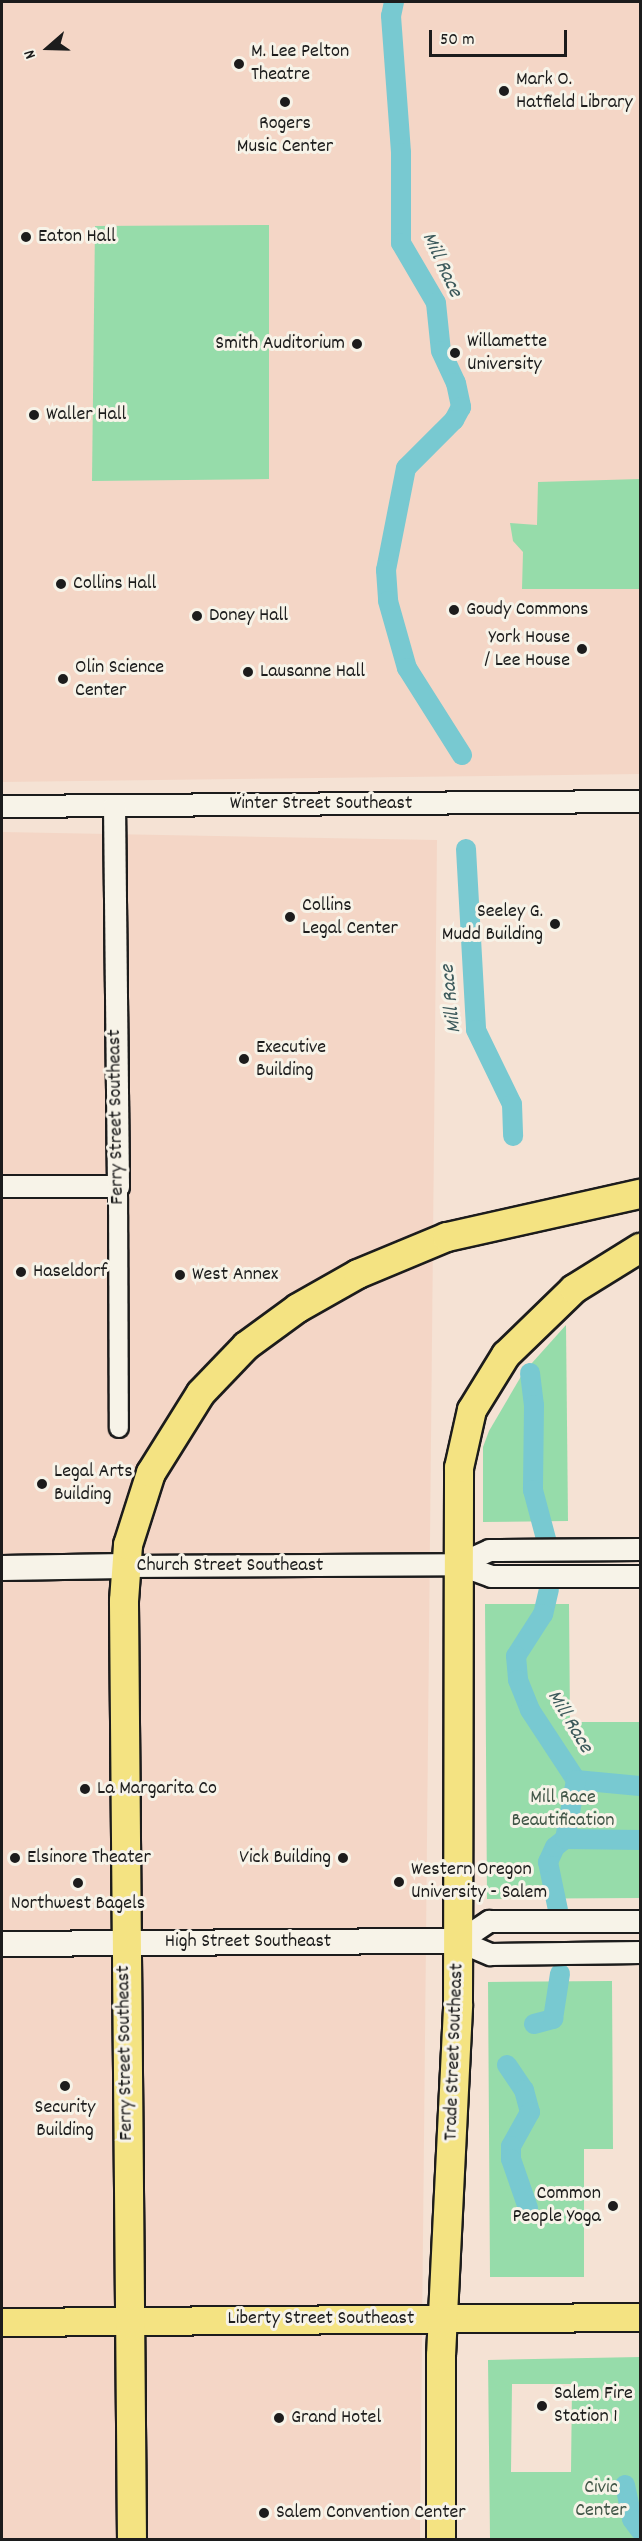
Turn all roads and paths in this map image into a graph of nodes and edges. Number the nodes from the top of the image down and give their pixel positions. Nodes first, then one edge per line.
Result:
1 (640, 801) edge
2 (114, 805) junction
3 (2, 806) edge
4 (2, 1186) edge
5 (118, 1186) junction
6 (640, 1194) edge
7 (640, 1248) edge
8 (119, 1428) dead end
9 (640, 1549) edge
10 (458, 1564) junction
11 (125, 1566) junction
12 (2, 1568) edge
13 (640, 1576) edge
14 (640, 1921) edge
15 (459, 1941) junction
16 (125, 1943) junction
17 (2, 1944) edge
18 (640, 1952) edge
19 (640, 2317) edge
20 (443, 2318) junction
21 (128, 2321) junction
22 (2, 2322) edge
23 (132, 2540) edge
24 (441, 2540) edge

1 - 2 street, Winter Street Southeast
2 - 3 street, Winter Street Southeast
2 - 5 street, Ferry Street Southeast
4 - 5 street
5 - 8 street, Ferry Street Southeast
6 - 11 highway, Ferry Street Southeast
7 - 10 highway, Trade Street Southeast
9 - 10 street, Church Street Southeast
10 - 11 street, Church Street Southeast
10 - 13 street, Church Street Southeast
10 - 15 highway, Trade Street Southeast
11 - 12 main road, Church Street Southeast
11 - 16 highway, Ferry Street Southeast
14 - 15 street
15 - 16 main road, High Street Southeast
15 - 18 street, High Street Southeast
15 - 20 highway, Trade Street Southeast
16 - 17 main road, High Street Southeast
16 - 21 highway, Ferry Street Southeast
19 - 20 main road, Liberty Street Southeast
20 - 21 main road, Liberty Street Southeast
20 - 24 highway, Trade Street Southeast
21 - 22 main road, Liberty Street Southeast
21 - 23 highway, Ferry Street Southeast

